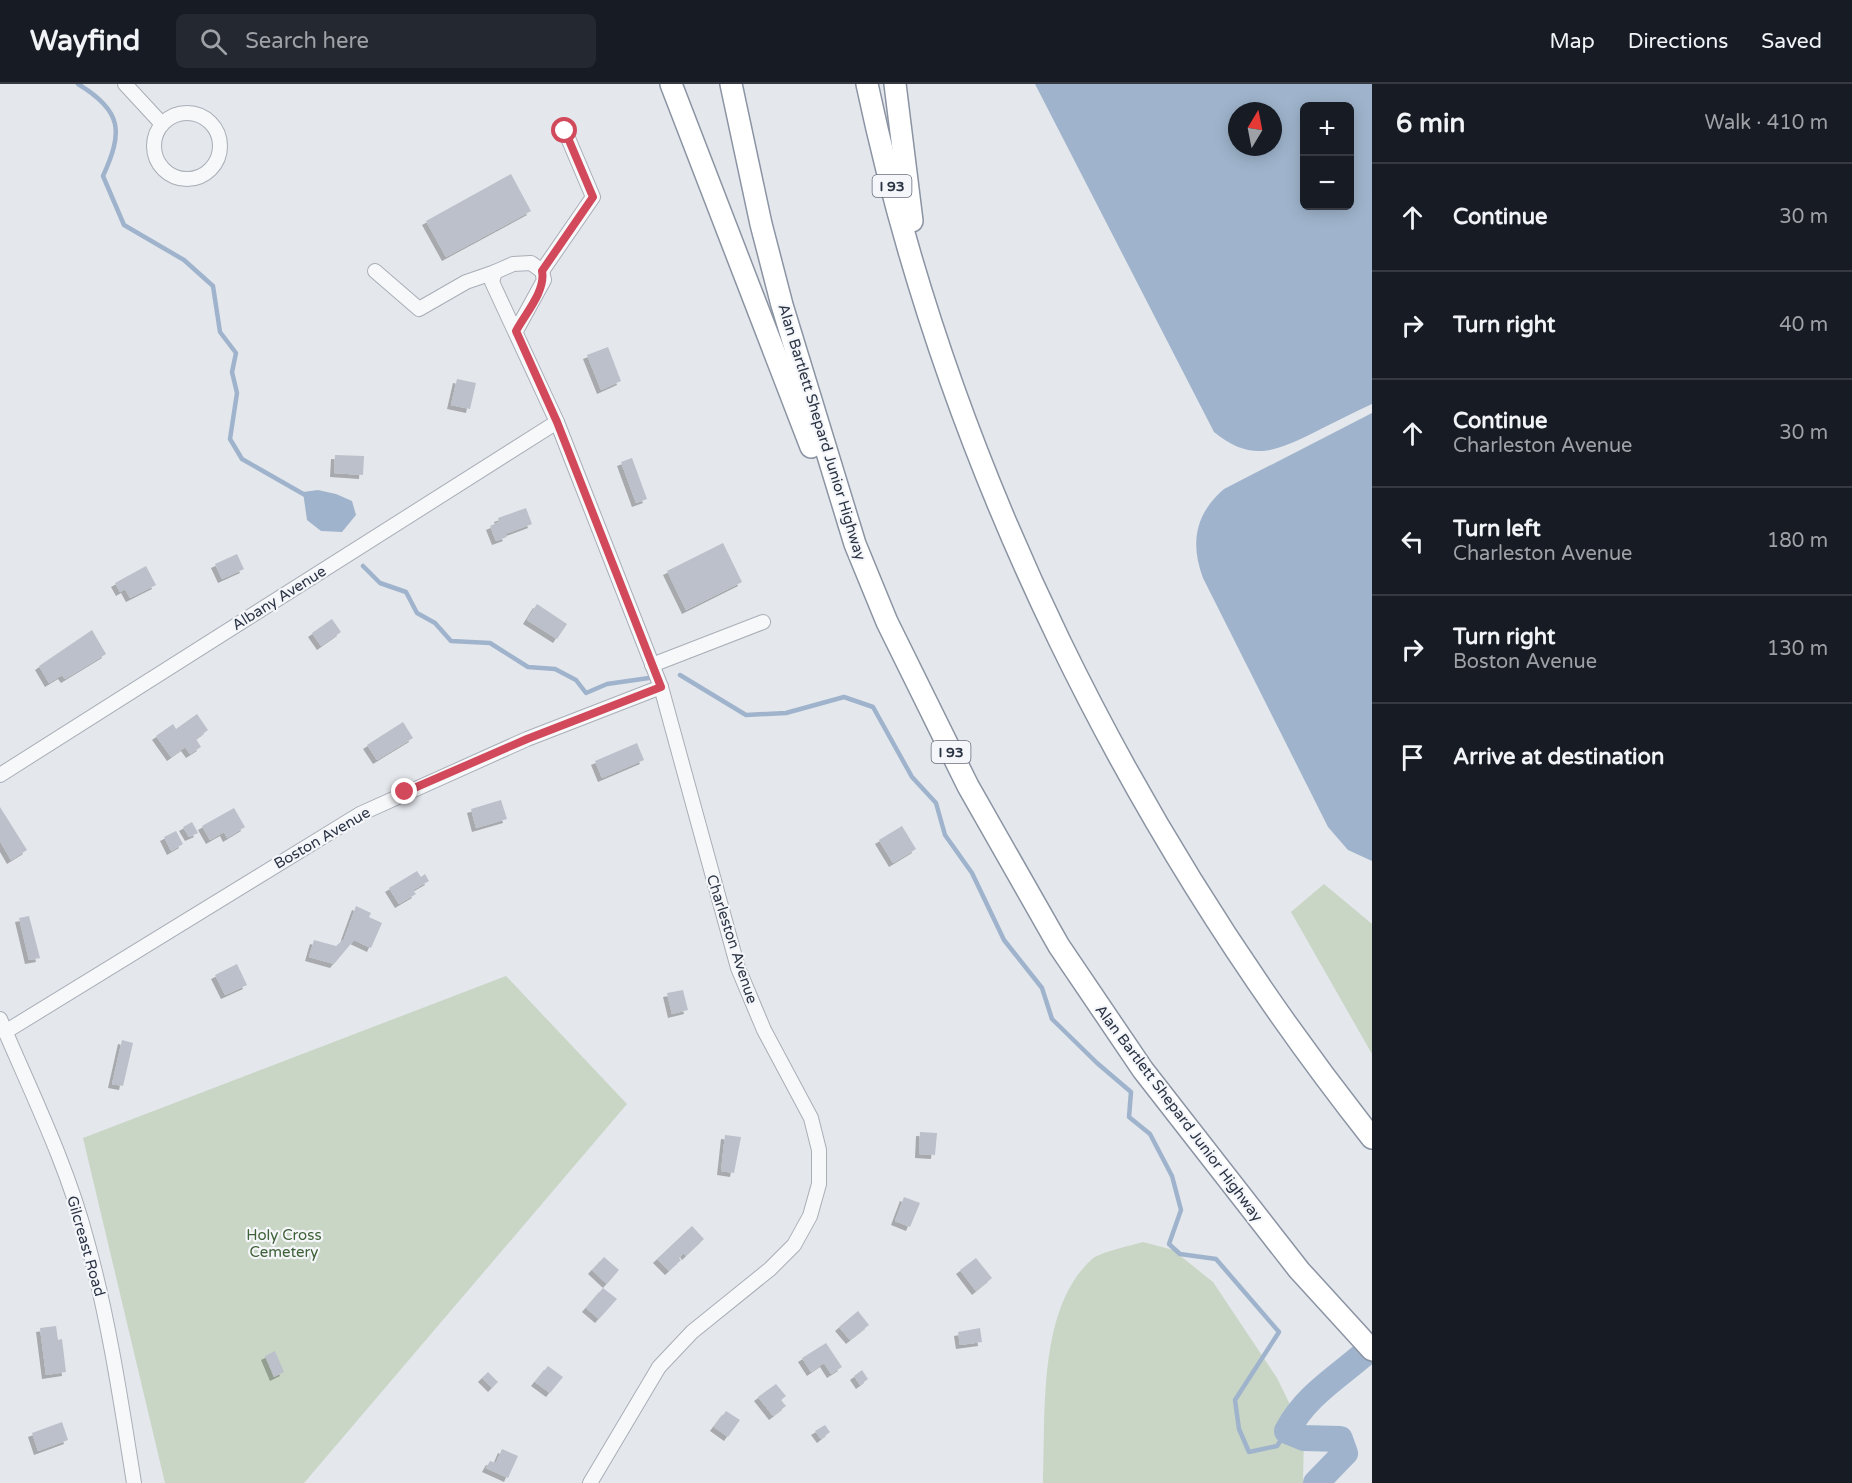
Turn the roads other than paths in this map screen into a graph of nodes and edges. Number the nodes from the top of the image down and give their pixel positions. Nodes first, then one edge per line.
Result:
1 (125, 84) edge
2 (671, 84) edge
3 (731, 84) edge
4 (867, 84) edge
5 (895, 84) edge
6 (162, 124) junction
7 (565, 131) dead end
8 (375, 271) dead end
9 (542, 271) junction
10 (495, 272) junction
11 (921, 287) junction
12 (516, 331) junction
13 (557, 422) junction
14 (855, 544) junction
15 (763, 622) dead end
16 (652, 665) junction
17 (661, 687) junction
18 (0, 775) edge
19 (3, 1026) edge
20 (1372, 1138) edge
21 (1372, 1350) edge
22 (134, 1483) edge
23 (590, 1483) edge

1 - 6 street
2 - 14 highway
3 - 14 highway, Alan Bartlett Shepard Junior Highway / I 93
4 - 11 highway, I 93
5 - 11 highway
6 - 6 street
7 - 9 street
8 - 10 street
9 - 10 street
9 - 12 street
10 - 12 street, Charleston Avenue
11 - 20 highway, I 93
12 - 13 street, Charleston Avenue
13 - 16 street, Charleston Avenue
13 - 18 street, Albany Avenue
14 - 21 highway, Alan Bartlett Shepard Junior Highway / I 93
15 - 16 street
16 - 17 street, Charleston Avenue
17 - 19 street, Boston Avenue
17 - 23 street, Charleston Avenue
19 - 22 street, Gilcreast Road

